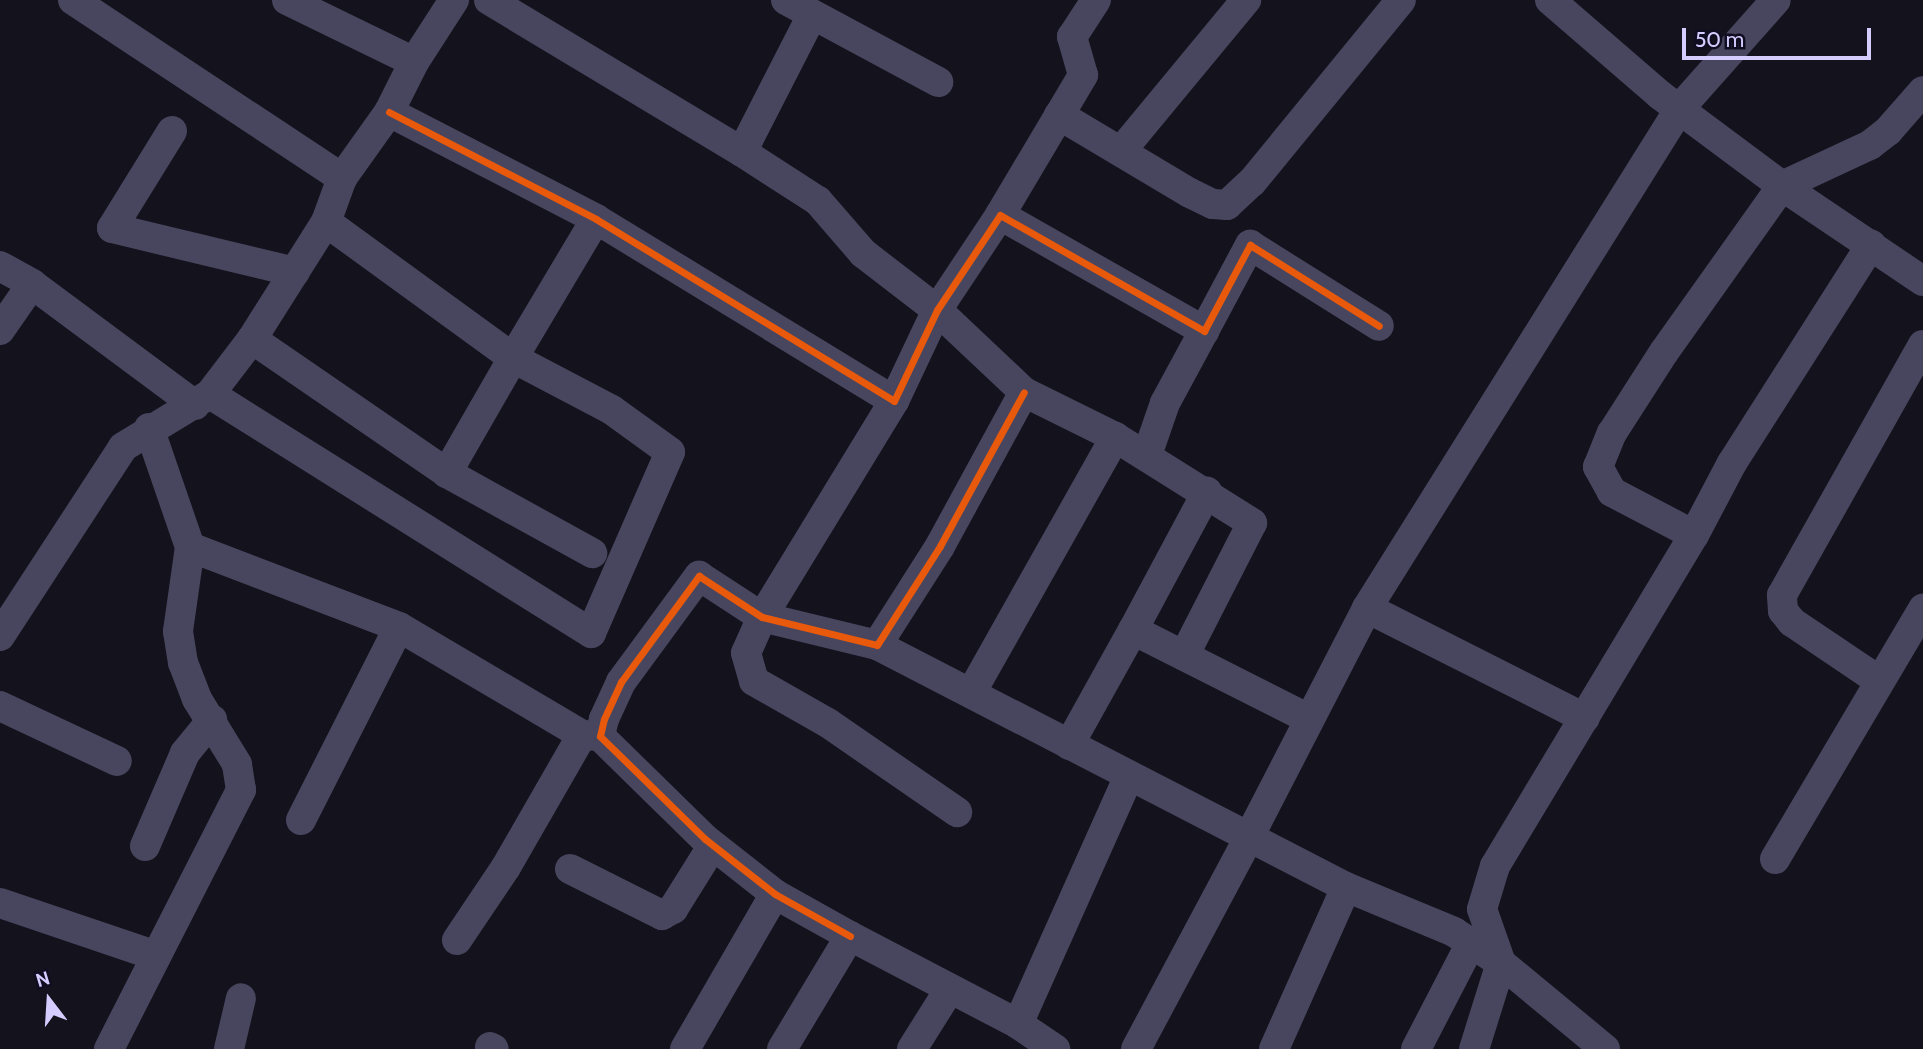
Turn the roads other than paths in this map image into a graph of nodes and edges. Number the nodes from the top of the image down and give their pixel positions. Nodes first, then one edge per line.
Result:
1 (74, 0) edge
2 (287, 0) edge
3 (454, 0) edge
4 (489, 0) edge
5 (786, 0) edge
6 (1096, 0) edge
7 (1246, 0) edge
8 (1401, 0) edge
9 (1550, 0) edge
10 (1776, 0) edge
11 (812, 15) junction
12 (414, 62) junction
13 (938, 82) dead end
14 (1923, 91) edge
15 (1680, 108) junction
16 (388, 112) junction
17 (1059, 115) junction
18 (172, 131) dead end
19 (1122, 150) junction
20 (742, 152) junction
21 (342, 178) junction
22 (1782, 186) junction
23 (1000, 215) junction
24 (596, 219) junction
25 (326, 222) junction
26 (1871, 245) junction
27 (0, 266) edge
28 (295, 272) junction
29 (1923, 281) edge
30 (32, 284) junction
31 (937, 310) junction
32 (1379, 326) dead end
33 (0, 330) edge
34 (1204, 331) junction
35 (252, 338) junction
36 (1923, 345) edge
37 (513, 358) junction
38 (1024, 392) junction
39 (203, 399) junction
40 (894, 401) junction
41 (149, 428) junction
42 (1115, 436) junction
43 (1147, 455) junction
44 (447, 473) junction
45 (1207, 492) junction
46 (1694, 535) junction
47 (190, 547) junction
48 (592, 553) dead end
49 (1367, 608) junction
50 (1923, 609) edge
51 (762, 617) junction
52 (400, 627) junction
53 (1133, 630) junction
54 (0, 636) edge
55 (877, 645) junction
56 (1184, 656) junction
57 (1878, 680) junction
58 (971, 693) junction
59 (0, 706) edge
60 (1585, 718) junction
61 (1309, 719) junction
62 (212, 720) junction
63 (591, 736) junction
64 (1069, 745) junction
65 (117, 761) dead end
66 (1129, 776) junction
67 (957, 812) dead end
68 (301, 820) dead end
69 (1249, 837) junction
70 (713, 845) junction
71 (145, 846) dead end
72 (1775, 859) dead end
73 (570, 869) dead end
74 (1346, 887) junction
75 (775, 894) junction
76 (0, 903) edge
77 (1482, 909) junction
78 (850, 936) junction
79 (1463, 938) junction
80 (457, 940) dead end
81 (154, 955) junction
82 (1501, 963) junction
83 (949, 990) junction
84 (241, 998) dead end
85 (1018, 1024) junction
86 (1601, 1048) edge
87 (109, 1049) edge
88 (229, 1049) edge
89 (685, 1049) edge
90 (782, 1049) edge
91 (912, 1049) edge
92 (1055, 1049) edge
93 (1136, 1049) edge
94 (1274, 1049) edge
95 (1416, 1049) edge
96 (1474, 1049) edge

1 - 21 street
2 - 12 street
3 - 12 street
4 - 20 street
5 - 11 street
6 - 17 street
7 - 19 street
8 - 19 street
9 - 15 street
10 - 15 street
11 - 13 street
11 - 20 street
12 - 16 street
14 - 22 street
15 - 22 street
15 - 49 street
16 - 21 street
16 - 24 street
17 - 19 street
17 - 23 street
18 - 28 street
20 - 31 street
21 - 25 street
22 - 26 street
22 - 46 street
23 - 31 street
23 - 34 street
24 - 37 street
24 - 40 street
25 - 28 street
25 - 37 street
26 - 29 street
26 - 46 street
27 - 30 street
28 - 35 street
30 - 33 street
30 - 39 street
31 - 38 street
31 - 40 street
32 - 34 street
34 - 43 street
35 - 39 street
35 - 44 street
36 - 57 street
37 - 39 street
37 - 44 street
38 - 42 street
38 - 55 street
39 - 41 street
40 - 51 street
41 - 47 street
41 - 54 street
42 - 43 street
42 - 58 street
43 - 45 street
44 - 48 street
45 - 53 street
45 - 56 street
46 - 60 street
47 - 52 street
47 - 62 street
49 - 60 street
49 - 61 street
50 - 57 street
51 - 55 street
51 - 63 street
51 - 67 street
52 - 63 street
52 - 68 street
53 - 56 street
53 - 64 street
55 - 58 street
56 - 61 street
57 - 72 street
58 - 64 street
59 - 65 street
60 - 77 street
61 - 69 street
62 - 71 street
62 - 81 street
63 - 70 street
63 - 80 street
64 - 66 street
66 - 69 street
66 - 85 street
69 - 74 street
69 - 93 street
70 - 73 street
70 - 75 street
74 - 79 street
74 - 94 street
75 - 78 street
75 - 89 street
76 - 81 street
77 - 79 street
77 - 82 street
78 - 83 street
78 - 90 street
79 - 82 street
79 - 95 street
81 - 87 street
82 - 86 street
82 - 96 street
83 - 85 street
83 - 91 street
84 - 88 street
85 - 92 street

